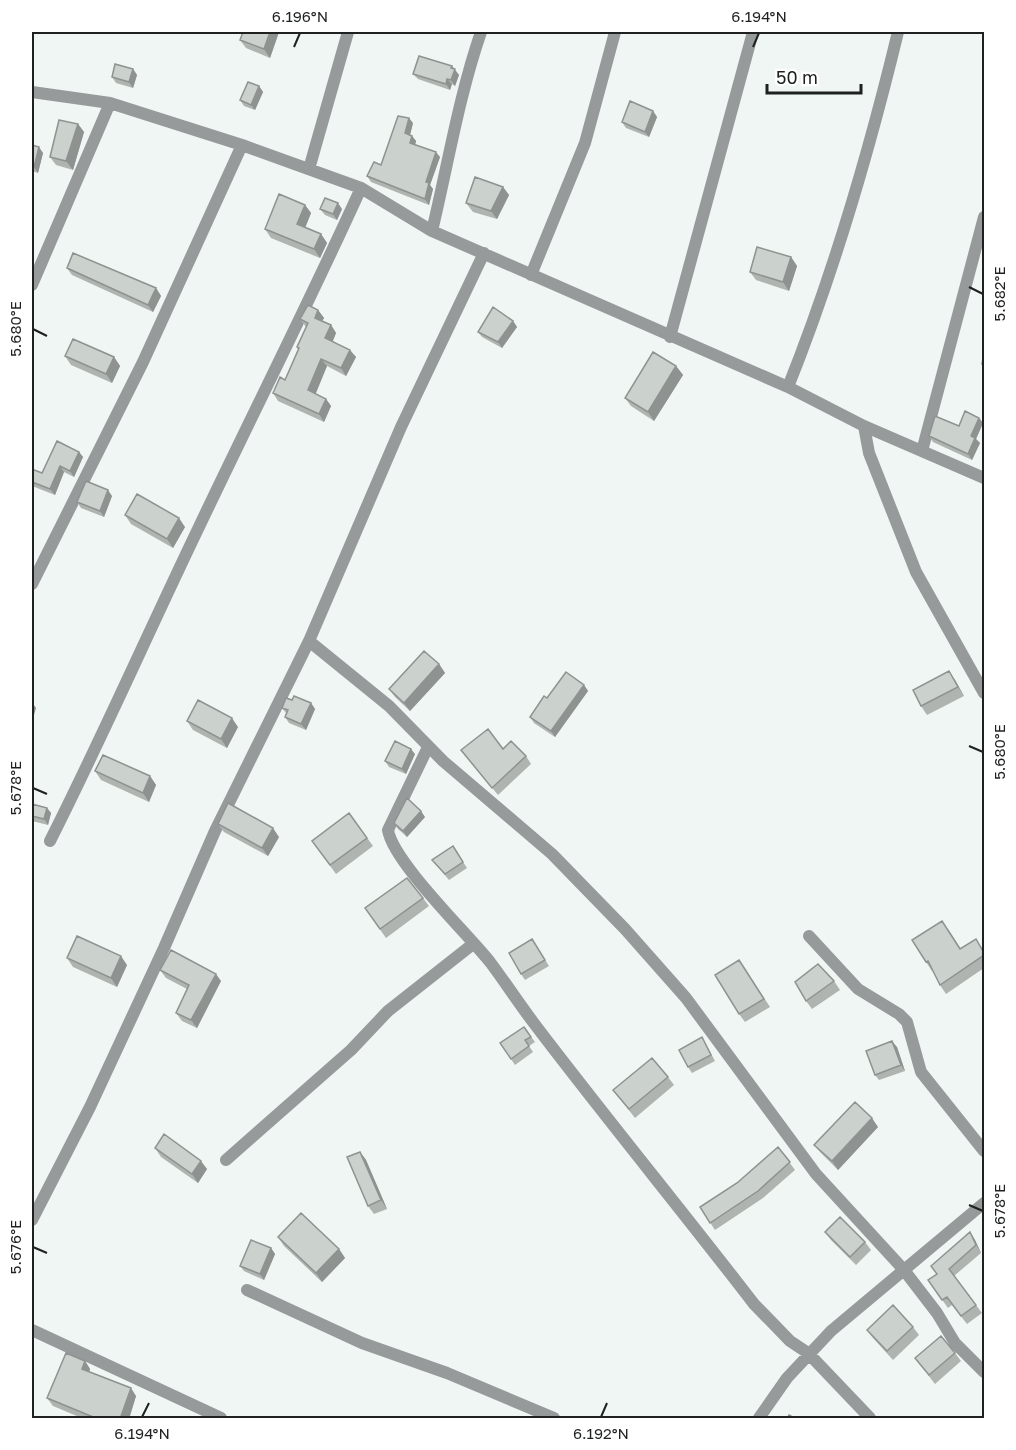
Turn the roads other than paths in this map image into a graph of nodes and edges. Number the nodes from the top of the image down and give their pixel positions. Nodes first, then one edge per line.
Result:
1 (348, 32) edge
2 (481, 32) edge
3 (615, 32) edge
4 (753, 32) edge
5 (898, 32) edge
6 (32, 92) edge
7 (110, 103) junction
8 (242, 145) junction
9 (309, 169) junction
10 (361, 188) junction
11 (984, 217) edge
12 (432, 231) junction
13 (484, 253) junction
14 (531, 275) junction
15 (32, 285) edge
16 (670, 337) junction
17 (788, 387) junction
18 (864, 426) junction
19 (921, 451) junction
20 (984, 478) edge
21 (32, 584) edge
22 (309, 641) junction
23 (984, 693) edge
24 (428, 747) junction
25 (50, 841) dead end
26 (809, 936) dead end
27 (473, 944) junction
28 (984, 1151) edge
29 (226, 1160) dead end
30 (984, 1203) edge
31 (32, 1220) edge
32 (904, 1270) junction
33 (247, 1290) dead end
34 (32, 1330) edge
35 (808, 1353) junction
36 (984, 1372) edge
37 (221, 1419) edge
38 (554, 1419) edge
39 (759, 1419) edge
40 (870, 1419) edge

1 - 9 street
2 - 12 street
3 - 14 street
4 - 16 street
5 - 17 street
6 - 7 street
7 - 8 street
7 - 15 street
8 - 9 street
8 - 21 street
9 - 10 street
10 - 12 street
10 - 25 street
11 - 19 street
12 - 13 street
13 - 14 street
13 - 22 street
14 - 16 street
16 - 17 street
17 - 18 street
18 - 19 street
18 - 23 street
19 - 20 street
22 - 24 street
22 - 31 street
24 - 27 street
24 - 32 street
26 - 28 street
27 - 29 street
27 - 35 street
30 - 32 street
32 - 35 street
32 - 36 street
33 - 38 street
34 - 37 street
35 - 39 street
35 - 40 street

